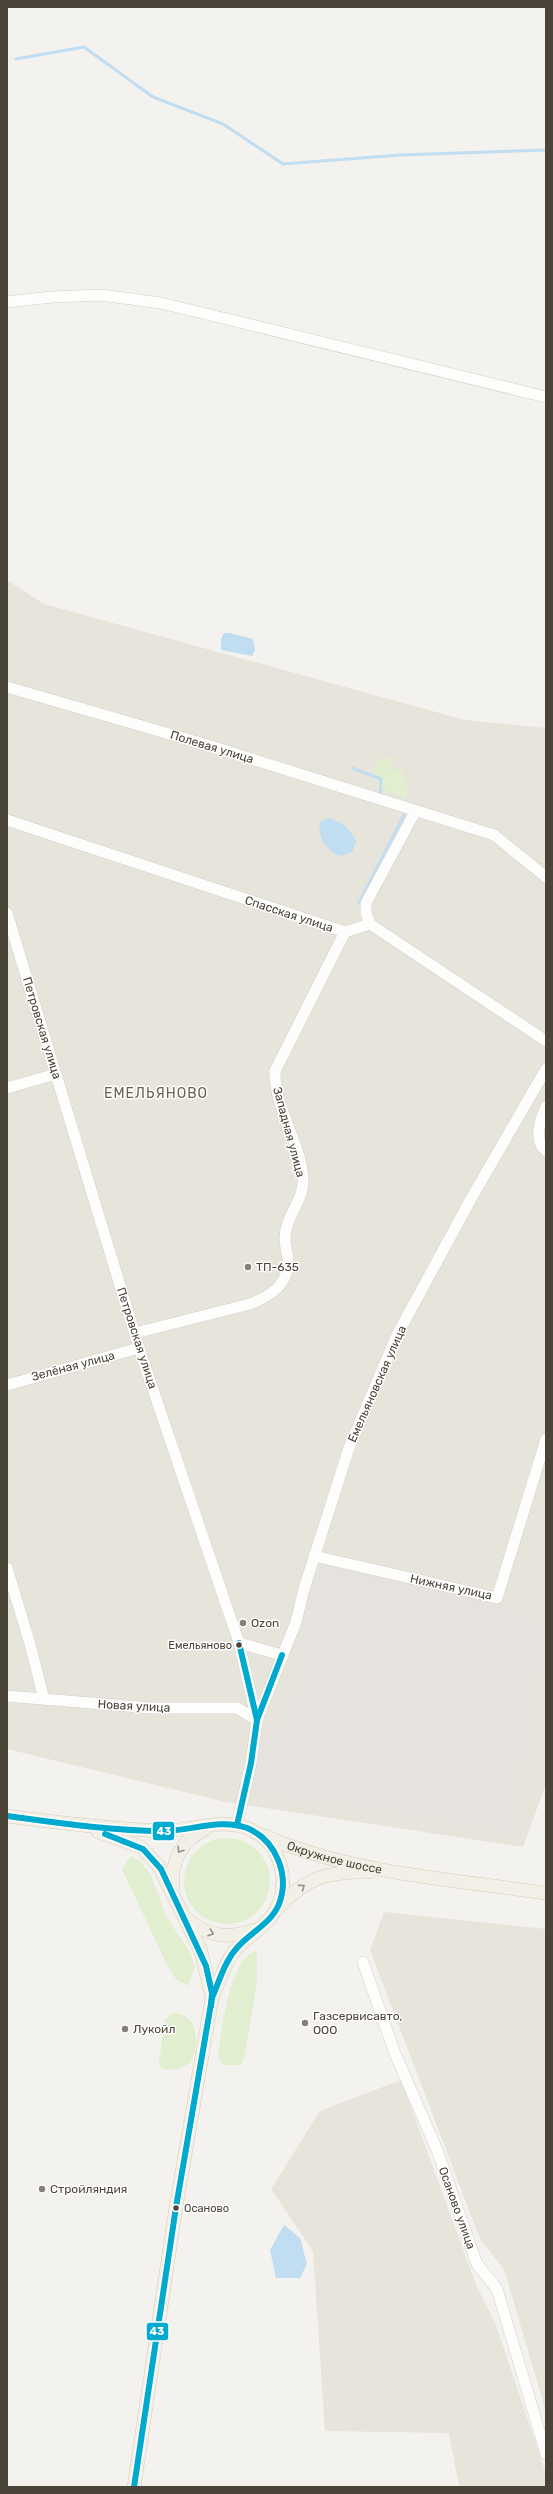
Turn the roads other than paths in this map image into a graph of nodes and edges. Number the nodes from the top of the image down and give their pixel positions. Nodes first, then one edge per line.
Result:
1 (7, 302) edge
2 (546, 397) edge
3 (7, 687) edge
4 (415, 812) junction
5 (7, 820) edge
6 (546, 877) edge
7 (7, 913) edge
8 (370, 924) junction
9 (345, 932) junction
10 (546, 1041) edge
11 (546, 1069) edge
12 (56, 1074) junction
13 (7, 1088) edge
14 (546, 1107) edge
15 (546, 1151) edge
16 (135, 1333) junction
17 (139, 1348) junction
18 (7, 1385) edge
19 (546, 1439) edge
20 (314, 1556) junction
21 (7, 1568) edge
22 (240, 1643) junction
23 (282, 1655) junction
24 (7, 1696) edge
25 (44, 1699) junction
26 (257, 1720) junction
27 (7, 1816) edge
28 (236, 1826) junction
29 (85, 1827) junction
30 (401, 1872) junction
31 (174, 1893) junction
32 (546, 1893) edge
33 (180, 1910) junction
34 (274, 1914) junction
35 (258, 1929) junction
36 (363, 1962) dead end
37 (212, 1998) junction
38 (546, 2454) edge
39 (134, 2487) edge

1 - 2 street
3 - 4 street, Полевая улица
4 - 6 street, Полевая улица
4 - 8 street
5 - 9 street, Спасская улица
7 - 12 street, Петровская улица
8 - 9 street, Спасская улица
8 - 10 street
9 - 16 street, Западная улица
11 - 20 street, Емельяновская улица
12 - 13 street
12 - 16 street, Петровская улица
14 - 15 street
16 - 17 street, Петровская улица
17 - 18 street, Зелёная улица
17 - 22 street, Петровская улица
19 - 20 street, Нижняя улица
20 - 23 street, Емельяновская улица
21 - 25 street
22 - 23 street
22 - 26 street, Петровская улица
23 - 26 street, Емельяновская улица
24 - 25 street, Новая улица
25 - 26 street, Новая улица
26 - 28 street, Петровская улица
27 - 29 main road
28 - 29 main road
28 - 30 main road, Окружное шоссе
28 -> 31 main road
28 - 34 main road
29 - 31 main road
30 - 32 main road, Окружное шоссе
34 -> 30 main road, Окружное шоссе
31 - 33 main road
33 -> 35 main road
33 - 37 main road
34 - 35 main road
35 - 37 main road
36 - 38 street, Осаново улица
37 - 39 main road

